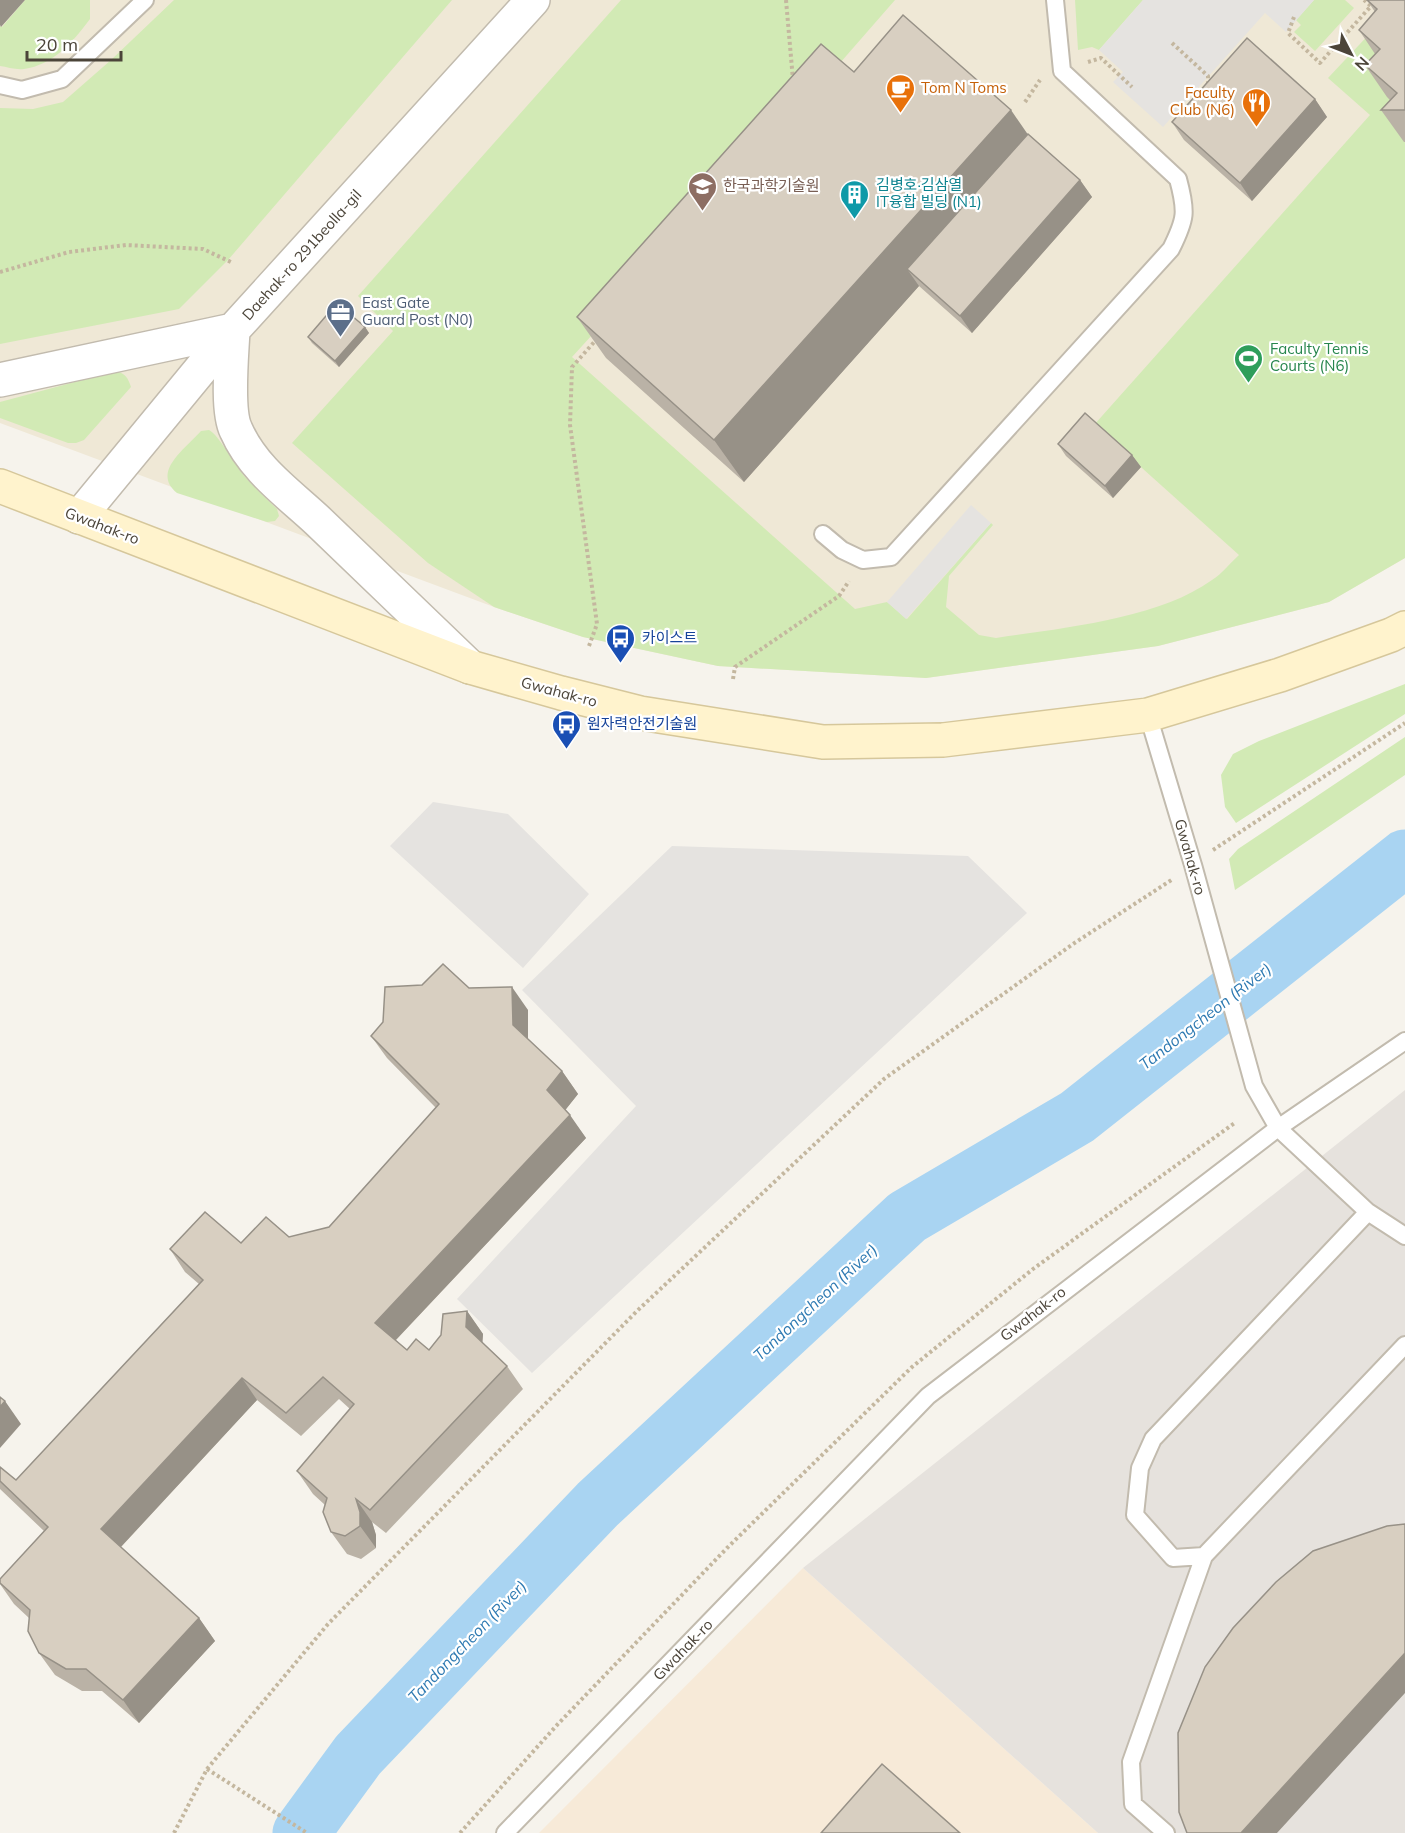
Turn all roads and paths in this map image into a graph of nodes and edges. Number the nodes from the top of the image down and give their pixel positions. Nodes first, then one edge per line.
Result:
1 (145, 0) edge
2 (533, 0) edge
3 (786, 0) edge
4 (1056, 0) edge
5 (1364, 0) edge
6 (1369, 9) junction
7 (1377, 15) edge
8 (1294, 17) dead end
9 (1172, 43) dead end
10 (1081, 64) dead end
11 (1040, 80) dead end
12 (0, 85) edge
13 (794, 87) edge
14 (1132, 87) dead end
15 (1208, 89) edge
16 (1025, 102) dead end
17 (233, 263) dead end
18 (0, 272) edge
19 (233, 330) junction
20 (604, 332) edge
21 (0, 380) edge
22 (0, 486) edge
23 (79, 517) junction
24 (823, 534) dead end
25 (863, 560) junction
26 (1405, 628) edge
27 (589, 646) dead end
28 (470, 667) junction
29 (733, 679) dead end
30 (1148, 715) junction
31 (1405, 723) edge
32 (1228, 840) dead end
33 (1164, 885) dead end
34 (1405, 1041) edge
35 (1278, 1128) junction
36 (1368, 1212) junction
37 (1405, 1236) edge
38 (1405, 1345) edge
39 (1204, 1556) junction
40 (207, 1769) junction
41 (174, 1833) edge
42 (307, 1833) edge
43 (505, 1833) edge
44 (1166, 1833) edge

1 - 12 lane
2 - 19 street, Daehak-ro 291beolla-gil
3 - 13 path
4 - 25 lane
5 - 6 path
6 - 7 path
6 - 8 path
9 - 15 path
10 - 14 path
11 - 16 path
17 - 18 path
19 - 21 street
19 - 23 street, Daehak-ro 291beolla-gil
19 - 28 street
20 - 27 path
22 - 23 main road, Gwahak-ro
23 - 28 main road, Gwahak-ro
24 - 25 lane
25 - 29 path
26 - 30 main road, Gwahak-ro
28 - 30 main road, Gwahak-ro
30 - 35 lane, Gwahak-ro
31 - 32 path
33 - 40 path
34 - 35 lane
35 - 36 lane
35 - 43 lane, Gwahak-ro
36 - 37 lane
36 - 39 lane
38 - 39 lane
39 - 44 lane
40 - 41 path
40 - 42 path

